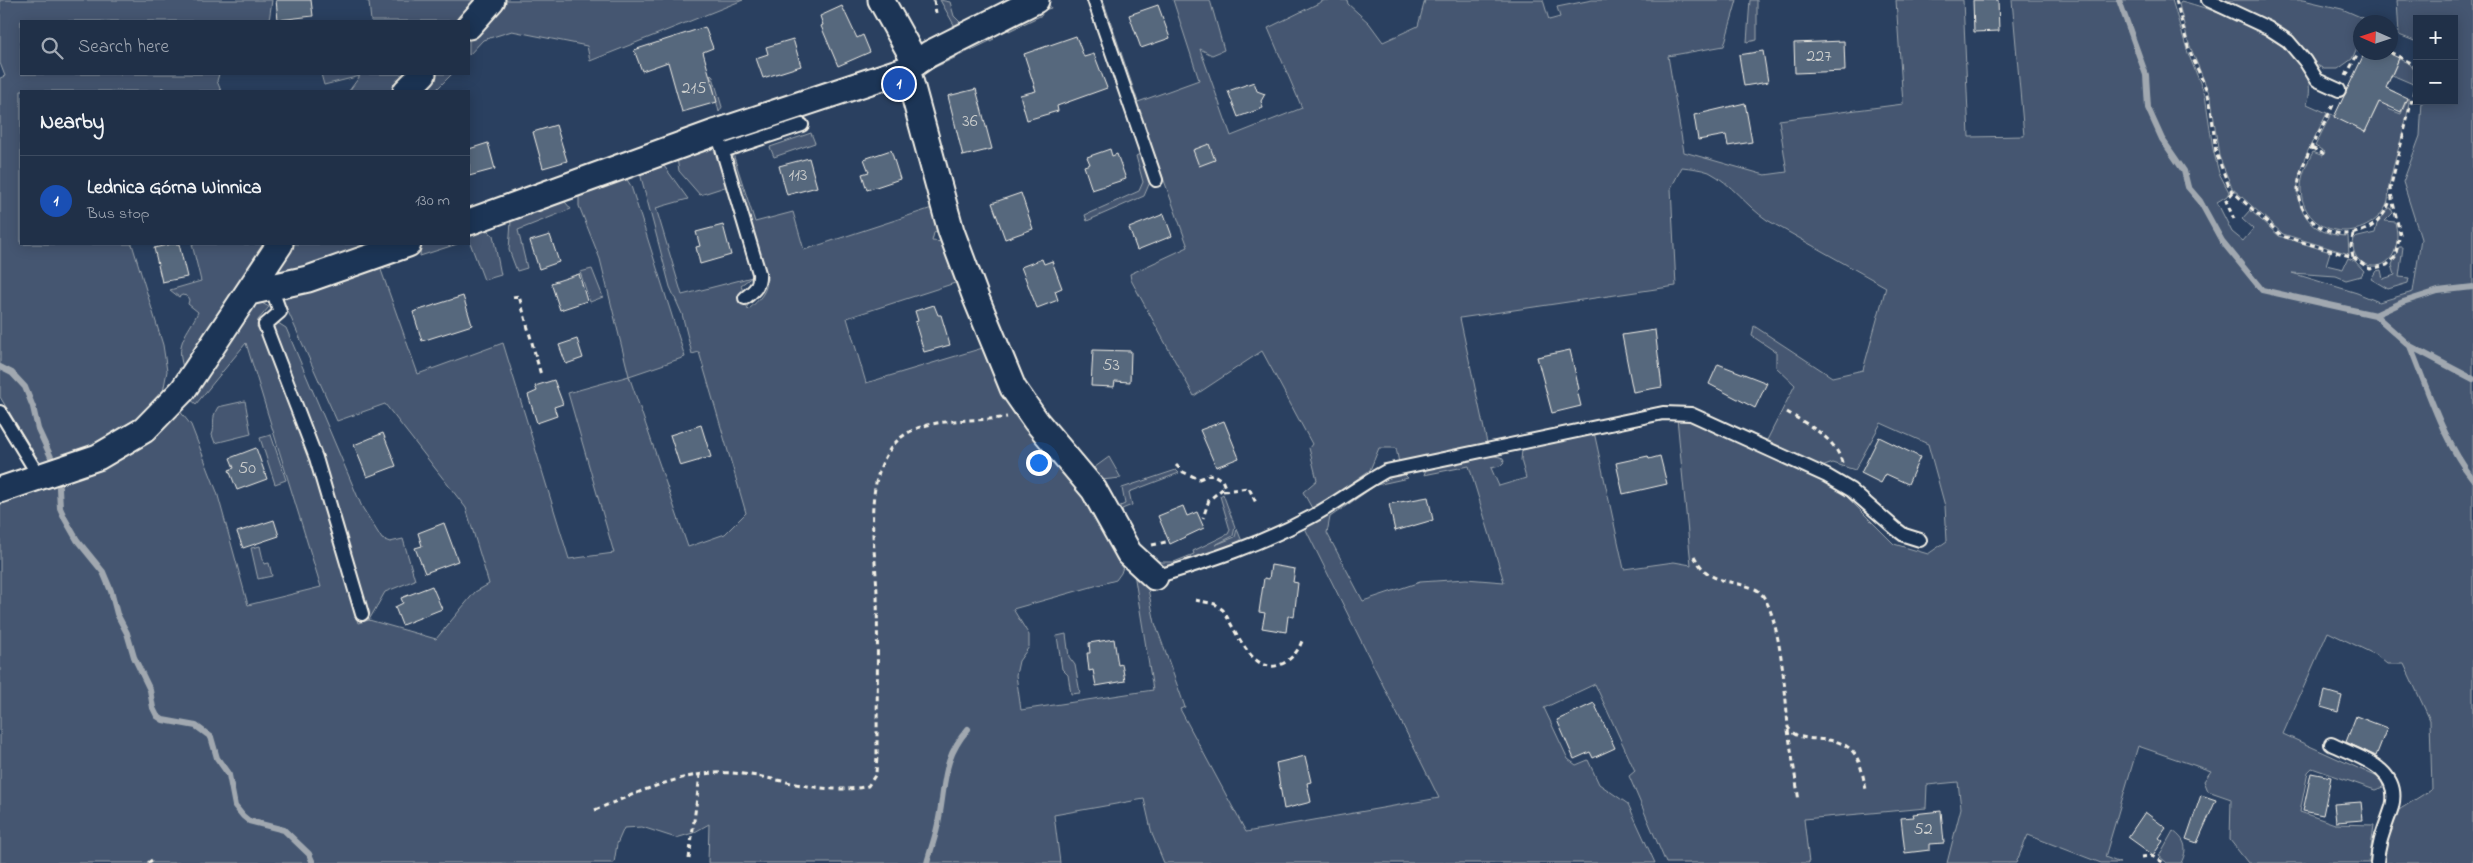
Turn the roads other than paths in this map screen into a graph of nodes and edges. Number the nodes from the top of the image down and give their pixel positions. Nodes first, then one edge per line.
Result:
1 (492, 0) edge
2 (881, 0) edge
3 (1036, 0) edge
4 (1094, 0) edge
5 (2208, 0) edge
6 (470, 25) edge
7 (911, 66) junction
8 (422, 75) edge
9 (407, 90) edge
10 (2339, 90) road end
11 (802, 125) dead end
12 (766, 127) junction
13 (720, 142) junction
14 (1156, 180) dead end
15 (470, 222) edge
16 (280, 245) edge
17 (405, 245) edge
18 (260, 289) junction
19 (745, 298) dead end
20 (0, 412) edge
21 (40, 478) junction
22 (0, 490) edge
23 (1920, 540) dead end
24 (1155, 578) joint
25 (362, 614) dead end
26 (2331, 744) dead end
27 (2377, 863) edge

1 - 6 street
2 - 7 street
3 - 7 street
4 - 14 lane
5 - 10 lane
7 - 12 street
7 - 24 street
8 - 9 street
11 - 12 lane
12 - 13 street
13 - 15 street
13 - 19 lane
16 - 18 street
17 - 18 street
18 - 21 street
18 - 25 lane
20 - 21 lane
21 - 22 street
23 - 24 lane
26 - 27 lane

